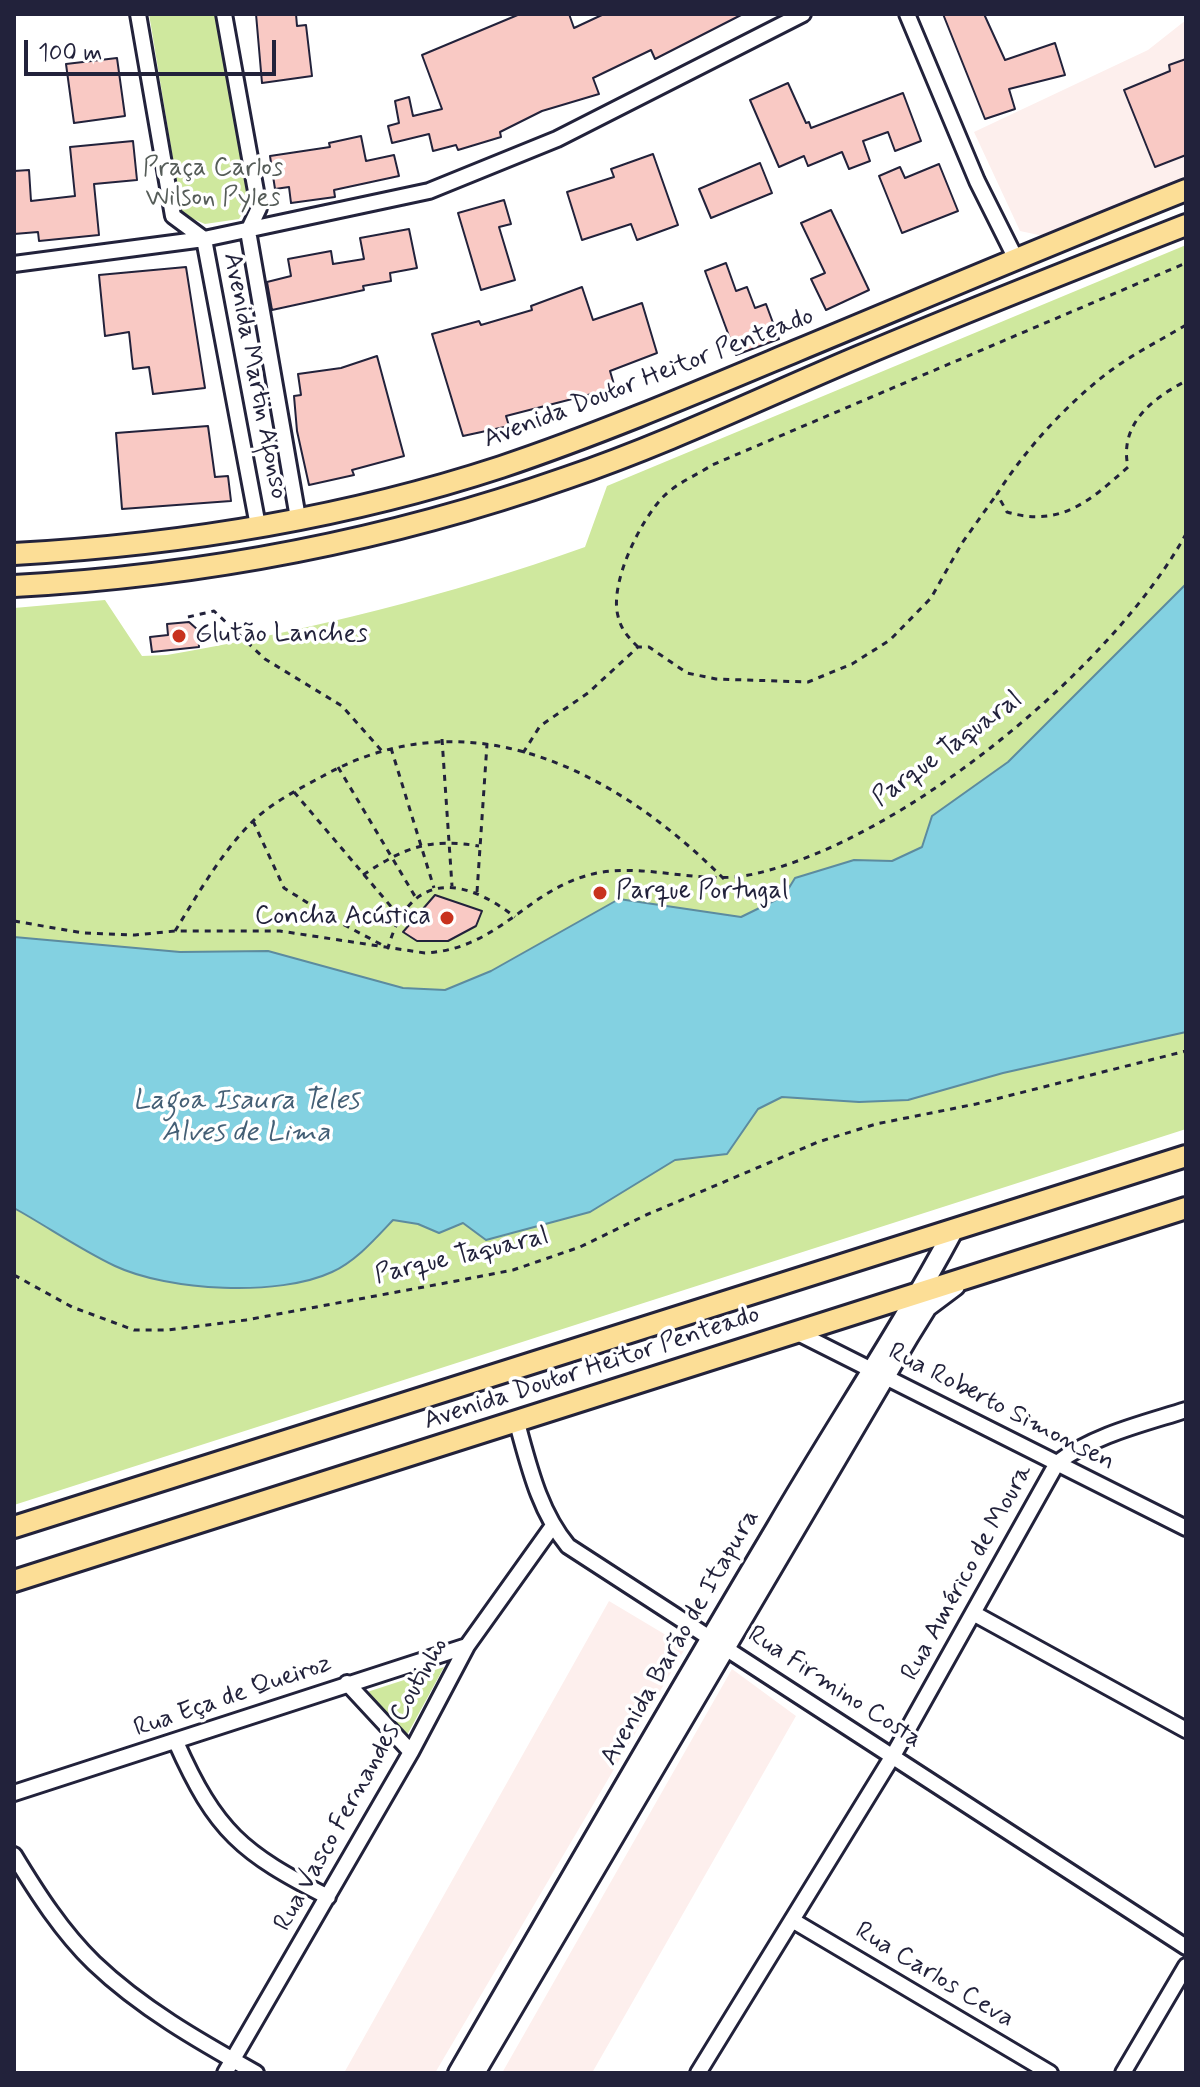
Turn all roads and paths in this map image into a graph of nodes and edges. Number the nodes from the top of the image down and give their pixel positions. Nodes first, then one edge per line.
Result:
1 (138, 14) edge
2 (224, 14) edge
3 (803, 14) edge
4 (907, 14) edge
5 (1186, 190) edge
6 (1186, 225) edge
7 (248, 231) junction
8 (204, 239) junction
9 (1016, 259) junction
10 (1186, 263) edge
11 (14, 264) edge
12 (1186, 325) edge
13 (1186, 381) edge
14 (997, 494) junction
15 (298, 518) junction
16 (258, 526) junction
17 (1186, 534) edge
18 (14, 554) edge
19 (14, 586) edge
20 (188, 617) dead end
21 (638, 647) junction
22 (442, 739) junction
23 (487, 743) junction
24 (391, 748) junction
25 (382, 751) junction
26 (523, 753) junction
27 (338, 767) junction
28 (294, 792) junction
29 (253, 821) junction
30 (452, 842) junction
31 (420, 844) junction
32 (480, 846) junction
33 (391, 856) junction
34 (363, 875) junction
35 (724, 879) junction
36 (452, 886) junction
37 (434, 888) junction
38 (477, 892) junction
39 (416, 898) junction
40 (399, 916) junction
41 (515, 917) junction
42 (14, 921) edge
43 (175, 931) junction
44 (388, 948) junction
45 (1186, 1051) edge
46 (1186, 1156) edge
47 (1186, 1208) edge
48 (953, 1231) junction
49 (979, 1274) junction
50 (14, 1275) edge
51 (920, 1293) junction
52 (794, 1331) junction
53 (877, 1372) junction
54 (1186, 1410) edge
55 (517, 1423) junction
56 (1057, 1463) junction
57 (14, 1527) edge
58 (552, 1527) junction
59 (1186, 1528) edge
60 (14, 1581) edge
61 (973, 1613) junction
62 (717, 1641) junction
63 (467, 1646) junction
64 (347, 1683) junction
65 (1186, 1730) edge
66 (176, 1742) junction
67 (411, 1752) junction
68 (894, 1754) junction
69 (14, 1793) edge
70 (14, 1855) edge
71 (328, 1897) junction
72 (792, 1920) junction
73 (1186, 1947) edge
74 (1186, 1966) edge
75 (229, 2066) edge
76 (256, 2073) edge
77 (458, 2073) edge
78 (475, 2073) edge
79 (698, 2073) edge
80 (1050, 2073) edge
81 (1123, 2073) edge

1 - 8 street, Avenida Martin Afonso
2 - 7 street, Avenida Martin Afonso
3 - 7 street
4 - 9 street
5 - 9 main road, Avenida Doutor Heitor Penteado
6 - 19 main road
7 - 8 street
7 - 15 street, Avenida Martin Afonso
8 - 11 street
8 - 16 street, Avenida Martin Afonso
9 - 15 main road, Avenida Doutor Heitor Penteado
10 - 21 path
12 - 14 path
13 - 14 path
14 - 21 path
15 - 16 main road, Avenida Doutor Heitor Penteado
16 - 18 main road, Avenida Doutor Heitor Penteado
17 - 35 path, Parque Taquaral
20 - 25 path
21 - 26 path
22 - 23 path
22 - 24 path
22 - 30 path
23 - 26 path
23 - 32 path
24 - 25 path
24 - 31 path
25 - 27 path
26 - 35 path
27 - 28 path
27 - 33 path
28 - 29 path
28 - 34 path
29 - 43 path
29 - 44 path
30 - 31 path
30 - 32 path
30 - 36 path
31 - 33 path
31 - 37 path
32 - 38 path
33 - 34 path
33 - 39 path
34 - 40 path
35 - 41 path, Parque Taquaral
36 - 37 path
36 - 38 path
37 - 39 path
38 - 41 path
39 - 40 path
40 - 44 path
41 - 44 path, Parque Taquaral
42 - 43 path, Parque Taquaral
43 - 44 path, Parque Taquaral
45 - 50 path, Parque Taquaral
46 - 48 main road, Avenida Doutor Heitor Penteado
47 - 49 main road, Avenida Doutor Heitor Penteado
48 - 51 main road, Avenida Barão de Itapura
48 - 57 main road, Avenida Doutor Heitor Penteado
49 - 51 main road, Avenida Doutor Heitor Penteado
49 - 53 main road, Avenida Barão de Itapura
51 - 52 main road, Avenida Doutor Heitor Penteado
51 - 53 main road, Avenida Barão de Itapura
52 - 53 street, Rua Roberto Simonsen
52 - 55 main road, Avenida Doutor Heitor Penteado
53 - 56 street, Rua Roberto Simonsen
53 - 62 main road, Avenida Barão de Itapura
54 - 56 street, Rua Américo de Moura
55 - 58 street, Rua Firmino Costa
55 - 60 main road, Avenida Doutor Heitor Penteado
56 - 59 street, Rua Roberto Simonsen
56 - 61 street, Rua Américo de Moura
58 - 62 street, Rua Firmino Costa
58 - 63 street, Rua Vasco Fernandes Coutinho
61 - 65 street
61 - 68 street, Rua Américo de Moura
62 - 68 street, Rua Firmino Costa
62 - 77 main road, Avenida Barão de Itapura
62 - 78 main road, Avenida Barão de Itapura
63 - 64 street, Rua Eça de Queiroz
63 - 67 street, Rua Vasco Fernandes Coutinho
64 - 66 street, Rua Eça de Queiroz
64 - 67 street
66 - 69 street, Rua Eça de Queiroz
66 - 71 street
67 - 71 street, Rua Vasco Fernandes Coutinho
68 - 72 street, Rua Américo de Moura
68 - 73 street, Rua Firmino Costa
70 - 75 street
71 - 75 street, Rua Vasco Fernandes Coutinho
72 - 79 street, Rua Américo de Moura
72 - 80 street, Rua Carlos Ceva
74 - 81 street
75 - 76 street

